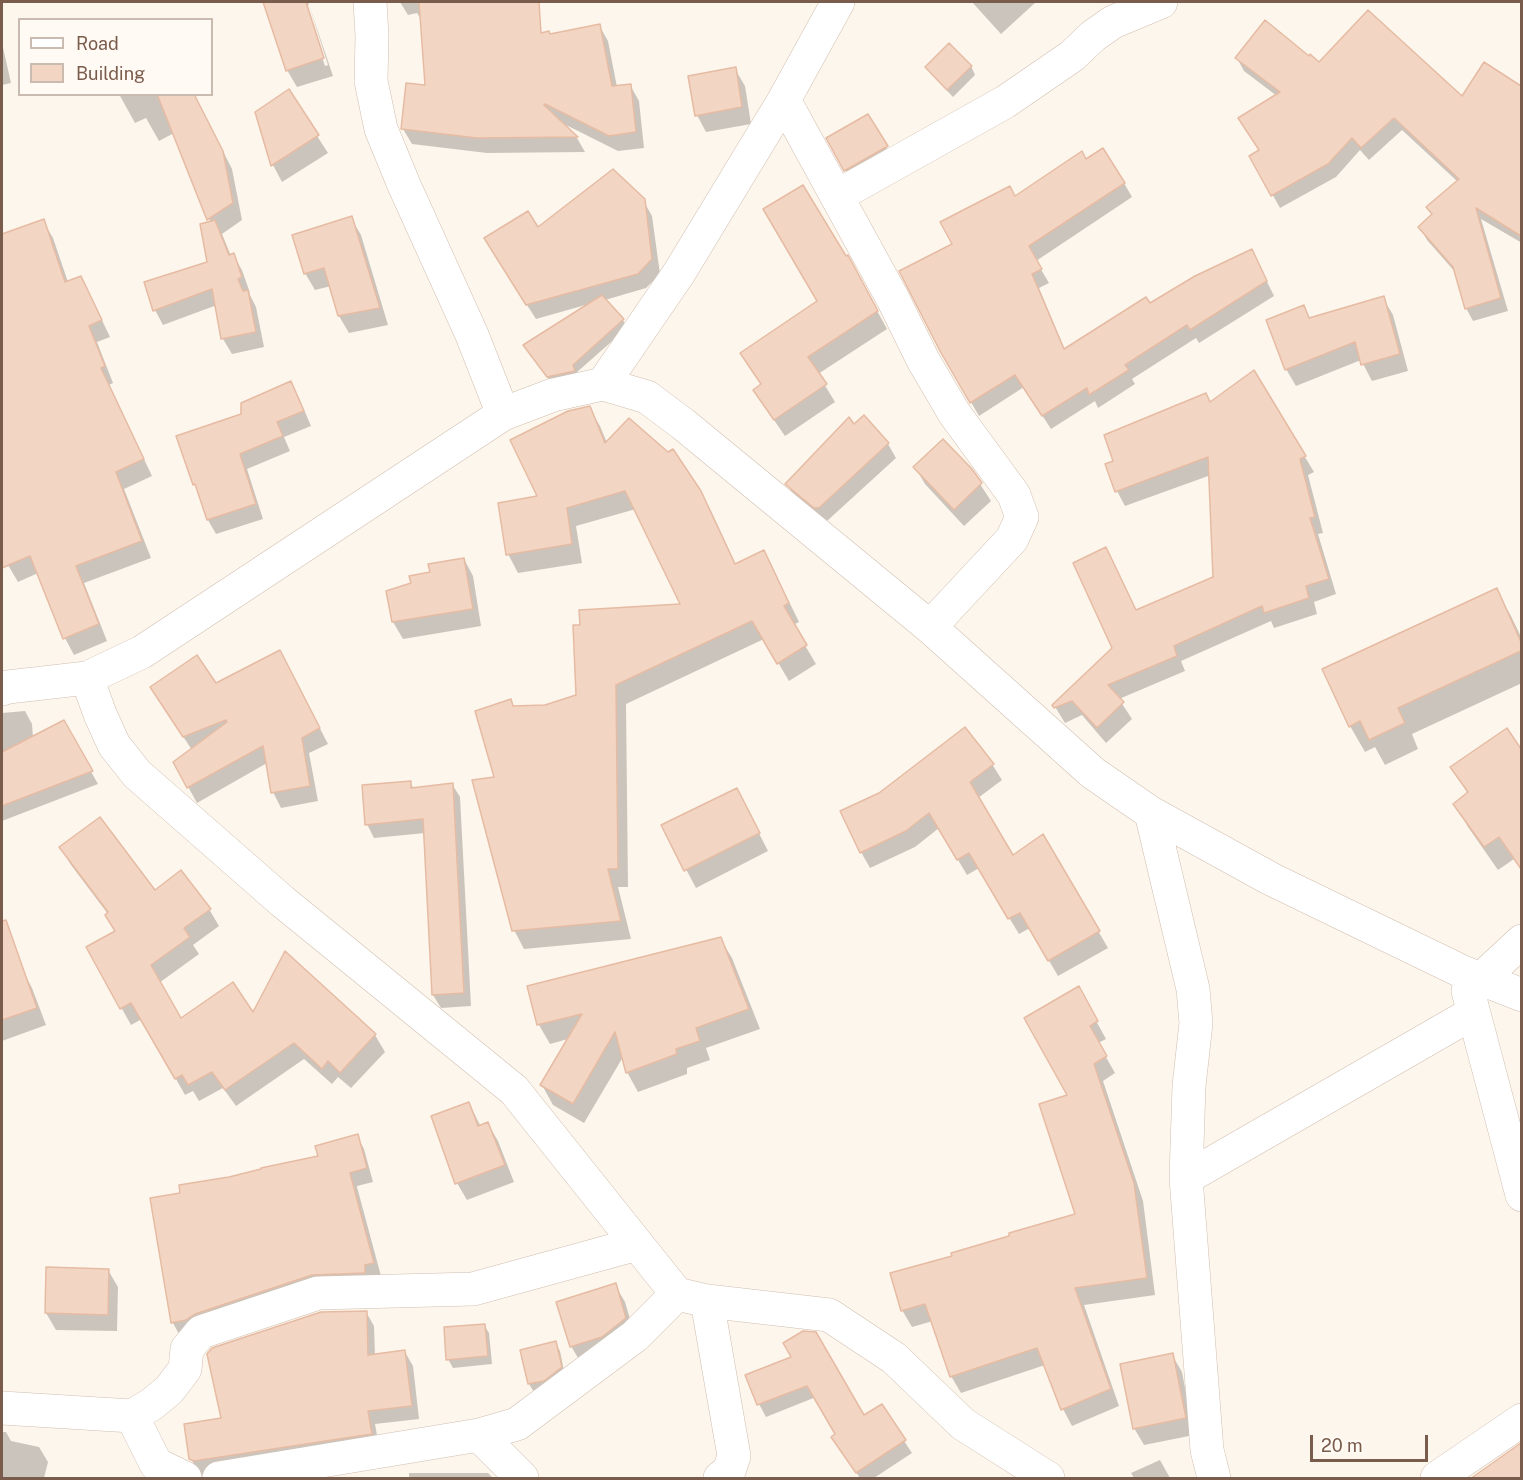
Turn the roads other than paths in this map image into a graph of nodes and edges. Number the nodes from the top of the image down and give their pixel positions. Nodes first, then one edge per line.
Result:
1 (370, 2) edge
2 (838, 2) edge
3 (1161, 2) edge
4 (784, 100) junction
5 (837, 196) junction
6 (603, 384) junction
7 (503, 414) junction
8 (930, 627) junction
9 (87, 678) junction
10 (4, 683) edge
11 (1151, 813) junction
12 (1521, 941) edge
13 (1472, 976) junction
14 (1521, 995) edge
15 (1473, 1013) junction
16 (1186, 1178) junction
17 (1521, 1195) edge
18 (636, 1244) junction
19 (692, 1298) junction
20 (2, 1408) edge
21 (132, 1416) junction
22 (1521, 1420) edge
23 (479, 1435) junction
24 (184, 1479) edge
25 (219, 1479) edge
26 (522, 1479) edge
27 (720, 1479) edge
28 (1048, 1479) edge
29 (1214, 1479) edge
30 (1437, 1479) edge

1 - 7 street
2 - 4 street
3 - 5 street
4 - 5 street
4 - 6 street
5 - 8 street
6 - 7 street
6 - 8 street
7 - 9 street
8 - 11 street
9 - 10 street
9 - 18 street
11 - 13 street
11 - 16 street
12 - 13 street
13 - 14 street
13 - 15 street
15 - 16 street
15 - 17 street
16 - 29 street
18 - 19 street
18 - 21 street
19 - 23 street
19 - 27 street
19 - 28 street
20 - 21 street
21 - 24 street
22 - 30 street
23 - 25 street
23 - 26 street

